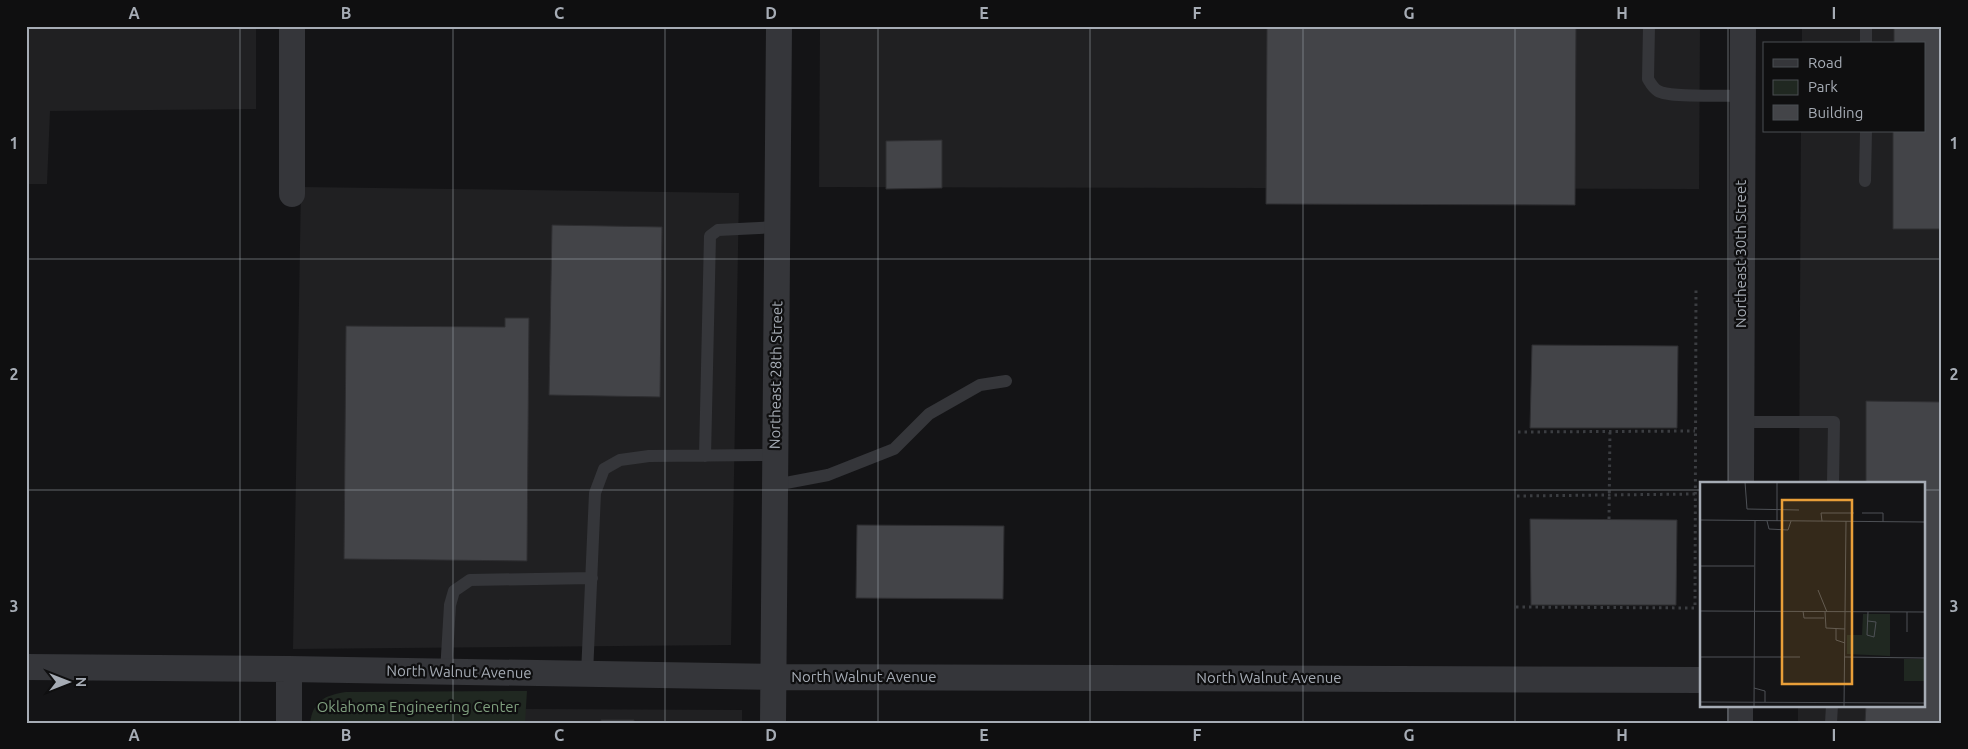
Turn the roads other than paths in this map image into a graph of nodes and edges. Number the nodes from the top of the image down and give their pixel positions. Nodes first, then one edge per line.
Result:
1 (292, 26) edge
2 (779, 26) edge
3 (1649, 26) edge
4 (1743, 26) edge
5 (1866, 26) edge
6 (1866, 42) edge
7 (1742, 96) junction
8 (1866, 132) edge
9 (1865, 180) dead end
10 (292, 194) dead end
11 (778, 227) junction
12 (1006, 380) dead end
13 (1741, 422) junction
14 (776, 455) junction
15 (705, 456) junction
16 (1741, 482) edge
17 (1833, 482) edge
18 (775, 485) junction
19 (592, 578) junction
20 (26, 667) edge
21 (289, 669) junction
22 (446, 672) junction
23 (587, 674) junction
24 (773, 677) junction
25 (1700, 680) edge
26 (1740, 706) edge
27 (1832, 706) edge
28 (289, 723) edge
29 (773, 723) edge
30 (1740, 723) edge
31 (1831, 723) edge

1 - 10 street
2 - 11 street, Northeast 28th Street
3 - 7 lane
4 - 7 street, Northeast 30th Street
5 - 6 lane
7 - 13 street, Northeast 30th Street
8 - 9 lane
11 - 14 street, Northeast 28th Street
11 - 15 lane
12 - 18 lane
13 - 16 street, Northeast 30th Street
13 - 17 lane
14 - 15 lane
14 - 18 street, Northeast 28th Street
15 - 19 lane
18 - 24 street, Northeast 28th Street
19 - 22 lane
19 - 23 lane
20 - 21 street, North Walnut Avenue
21 - 22 street, North Walnut Avenue
21 - 28 street
22 - 23 street, North Walnut Avenue
23 - 24 street, North Walnut Avenue
24 - 25 street, North Walnut Avenue
24 - 29 street, Northeast 28th Street
26 - 30 street
27 - 31 lane

